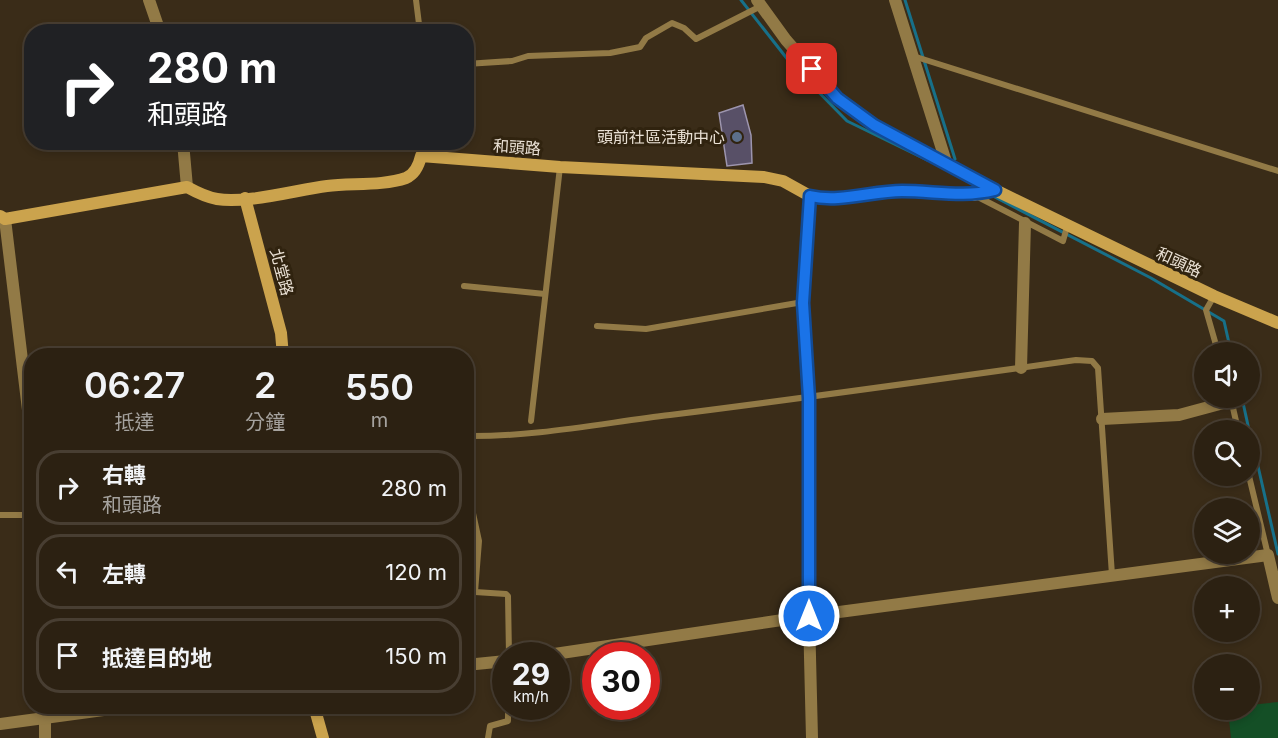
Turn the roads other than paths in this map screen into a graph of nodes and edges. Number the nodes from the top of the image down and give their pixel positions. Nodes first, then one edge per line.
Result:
1 (149, 0) edge
2 (416, 0) edge
3 (895, 0) edge
4 (759, 3) edge
5 (157, 24) edge
6 (419, 24) edge
7 (912, 56) junction
8 (474, 63) edge
9 (184, 150) edge
10 (948, 165) junction
11 (560, 167) junction
12 (1278, 171) edge
13 (187, 187) junction
14 (995, 190) junction
15 (974, 195) junction
16 (810, 196) junction
17 (244, 198) junction
18 (2, 217) edge
19 (1025, 223) junction
20 (1068, 227) junction
21 (464, 286) dead end
22 (545, 294) junction
23 (1214, 296) junction
24 (803, 303) junction
25 (1278, 323) edge
26 (597, 326) dead end
27 (1215, 342) edge
28 (282, 348) edge
29 (1022, 368) junction
30 (24, 383) edge
31 (809, 398) junction
32 (1202, 408) edge
33 (1102, 419) junction
34 (531, 421) dead end
35 (474, 436) edge
36 (1251, 486) edge
37 (0, 515) edge
38 (24, 515) edge
39 (474, 518) edge
40 (1268, 555) junction
41 (1113, 575) junction
42 (1278, 598) edge
43 (809, 616) junction
44 (509, 642) edge
45 (570, 652) edge
46 (492, 662) edge
47 (474, 664) edge
48 (38, 714) edge
49 (45, 714) edge
50 (316, 714) edge
51 (508, 720) edge
52 (0, 724) edge
53 (45, 738) edge
54 (323, 738) edge
55 (488, 738) edge
56 (812, 738) edge

1 - 5 street
2 - 6 lane
3 - 7 street
4 - 8 lane
4 - 10 street
7 - 10 street
7 - 12 lane
9 - 13 street
10 - 14 street
11 - 16 street, 和頭路
11 - 17 street, 和頭路
11 - 22 lane
13 - 17 street, 和頭路
13 - 18 street
14 - 15 street, 和頭路
14 - 20 street, 和頭路
15 - 16 street, 和頭路
15 - 19 lane, 和頭路
16 - 24 street
17 - 28 street, 北堂路
18 - 30 street
19 - 20 lane, 和頭路
19 - 29 street
20 - 23 street, 和頭路
21 - 22 lane
22 - 34 lane
23 - 25 street, 和頭路
23 - 27 lane
24 - 26 lane
24 - 31 street
29 - 31 lane
29 - 33 lane
31 - 35 lane
31 - 43 street
32 - 33 street
33 - 41 lane
36 - 40 lane
37 - 38 lane
39 - 44 lane
40 - 41 street
40 - 42 street
41 - 43 street
43 - 45 street
43 - 56 street
46 - 47 street
48 - 52 street
49 - 53 street
50 - 54 street
51 - 55 lane

